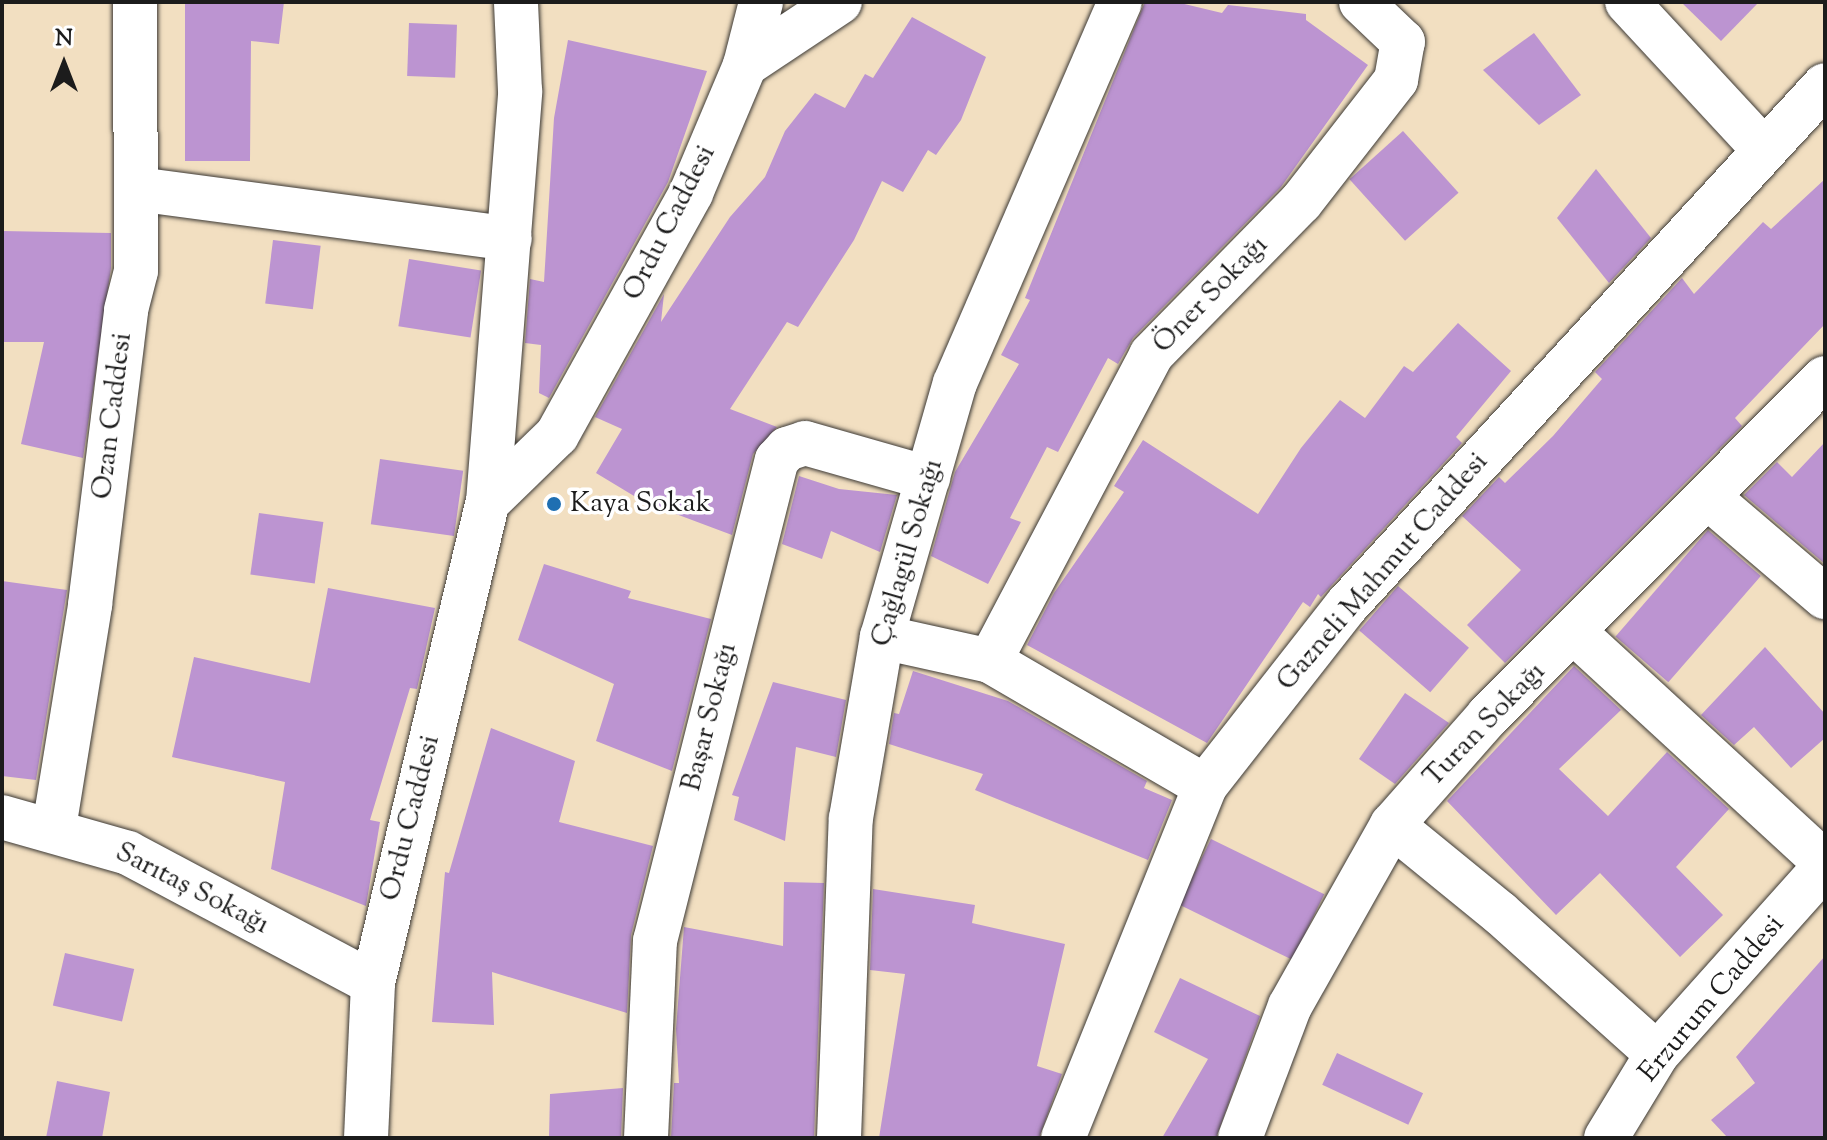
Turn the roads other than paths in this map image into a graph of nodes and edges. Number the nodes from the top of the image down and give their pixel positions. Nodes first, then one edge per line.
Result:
1 (135, 2) edge
2 (516, 2) edge
3 (761, 2) edge
4 (840, 2) edge
5 (1120, 2) edge
6 (1361, 2) edge
7 (1627, 2) edge
8 (745, 65) junction
9 (1825, 85) edge
10 (1762, 148) junction
11 (137, 189) junction
12 (510, 239) junction
13 (1825, 378) edge
14 (928, 478) junction
15 (1709, 498) junction
16 (488, 502) junction
17 (1825, 597) edge
18 (1575, 633) junction
19 (882, 637) junction
20 (990, 661) junction
21 (1205, 786) junction
22 (2, 817) edge
23 (1392, 825) junction
24 (54, 828) junction
25 (1825, 864) edge
26 (373, 983) junction
27 (1657, 1054) junction
28 (366, 1138) edge
29 (646, 1138) edge
30 (839, 1138) edge
31 (1063, 1138) edge
32 (1240, 1138) edge
33 (1606, 1138) edge

1 - 11 street, Ozan Caddesi
2 - 12 street, Ordu Caddesi
3 - 8 street, Ordu Caddesi
4 - 8 street
5 - 14 street, Çağlagül Sokağı
6 - 20 street, Öner Sokağı
7 - 10 street
8 - 16 street, Ordu Caddesi
9 - 10 street, Gazneli Mahmut Caddesi
10 - 21 street, Gazneli Mahmut Caddesi
11 - 12 street
11 - 24 street, Ozan Caddesi
12 - 16 street, Ordu Caddesi
13 - 15 street, Turan Sokağı
14 - 19 street, Çağlagül Sokağı
14 - 29 street, Başar Sokağı
15 - 17 street
15 - 18 street, Turan Sokağı
16 - 26 street, Ordu Caddesi
18 - 23 street, Turan Sokağı
18 - 25 street
19 - 20 street
19 - 30 street, Çağlagül Sokağı
20 - 21 street
21 - 31 street, Gazneli Mahmut Caddesi
22 - 24 street, Sarıtaş Sokağı
23 - 27 street
23 - 32 street, Turan Sokağı
24 - 26 street, Sarıtaş Sokağı
25 - 27 street, Erzurum Caddesi
26 - 28 street, Ordu Caddesi
27 - 33 street, Erzurum Caddesi

